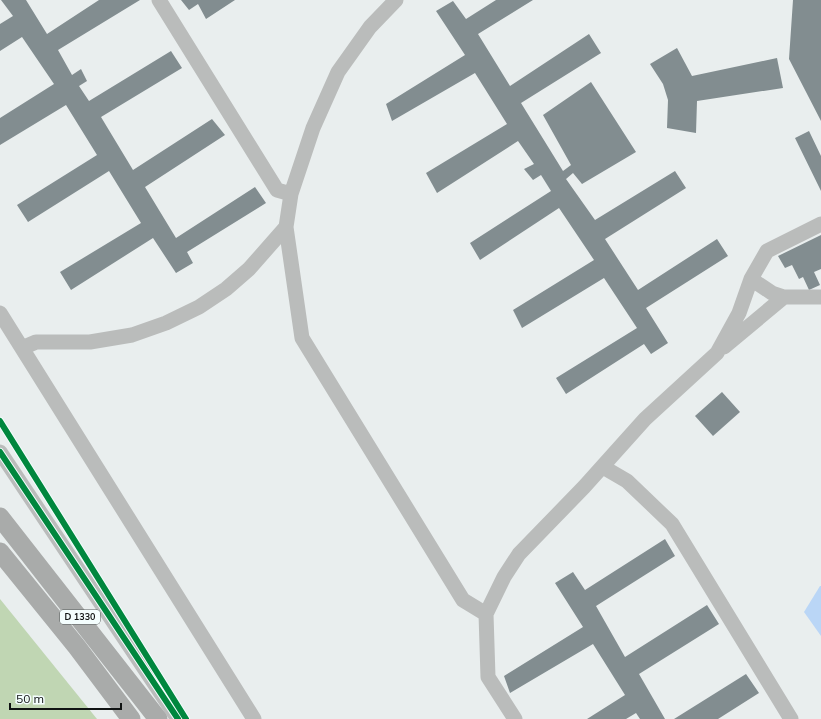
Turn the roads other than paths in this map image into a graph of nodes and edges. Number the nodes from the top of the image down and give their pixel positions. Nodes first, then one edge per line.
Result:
1 (159, 0) edge
2 (396, 0) edge
3 (291, 194) junction
4 (821, 224) edge
5 (286, 227) junction
6 (751, 279) junction
7 (784, 297) junction
8 (821, 297) edge
9 (0, 313) edge
10 (22, 348) junction
11 (717, 353) junction
12 (0, 452) edge
13 (603, 467) junction
14 (0, 517) edge
15 (0, 552) edge
16 (0, 565) edge
17 (486, 614) junction
18 (112, 693) junction
19 (131, 719) edge
20 (158, 719) edge
21 (178, 719) edge
22 (254, 719) edge
23 (515, 719) edge
24 (791, 719) edge

1 - 3 street
2 - 3 street
3 - 5 street
4 - 6 street
5 - 10 street
5 - 17 street
6 - 7 street
6 - 11 street
7 - 8 street
7 - 11 street
9 - 10 street
10 - 22 street
11 - 13 street
12 - 21 street
13 - 17 street
13 - 24 street
14 - 20 main road, D 1330
15 - 18 main road
16 - 18 main road, D 1330
17 - 23 street
18 - 19 main road, D 1330

